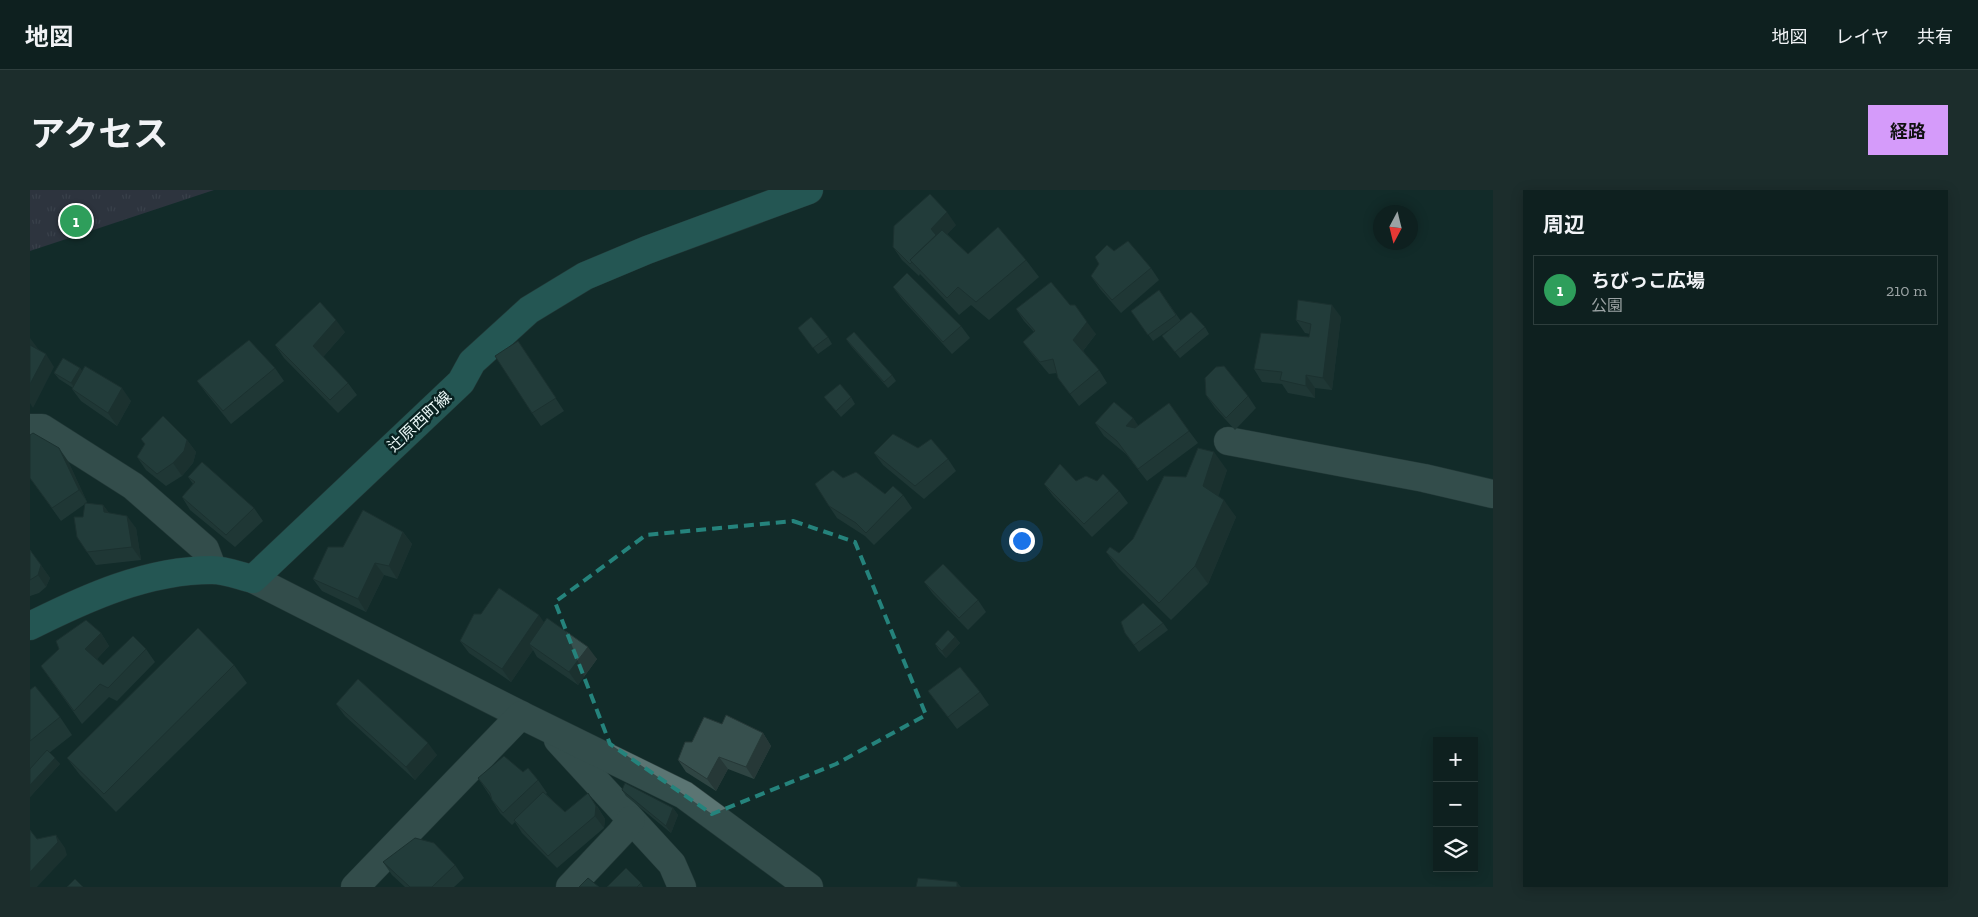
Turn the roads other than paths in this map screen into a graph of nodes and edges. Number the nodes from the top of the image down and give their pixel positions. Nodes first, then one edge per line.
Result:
1 (809, 190) edge
2 (30, 428) edge
3 (1228, 441) dead end
4 (1493, 494) edge
5 (213, 570) junction
6 (253, 580) junction
7 (30, 626) edge
8 (521, 715) junction
9 (546, 728) junction
10 (631, 820) junction
11 (370, 882) edge
12 (570, 887) edge
13 (682, 887) edge
14 (809, 887) edge

1 - 6 main road, 辻原西町線
2 - 5 street
3 - 4 street
5 - 6 main road
5 - 7 main road
6 - 8 street
8 - 9 street
8 - 11 street
9 - 10 street
9 - 14 street
10 - 12 street
10 - 13 street

